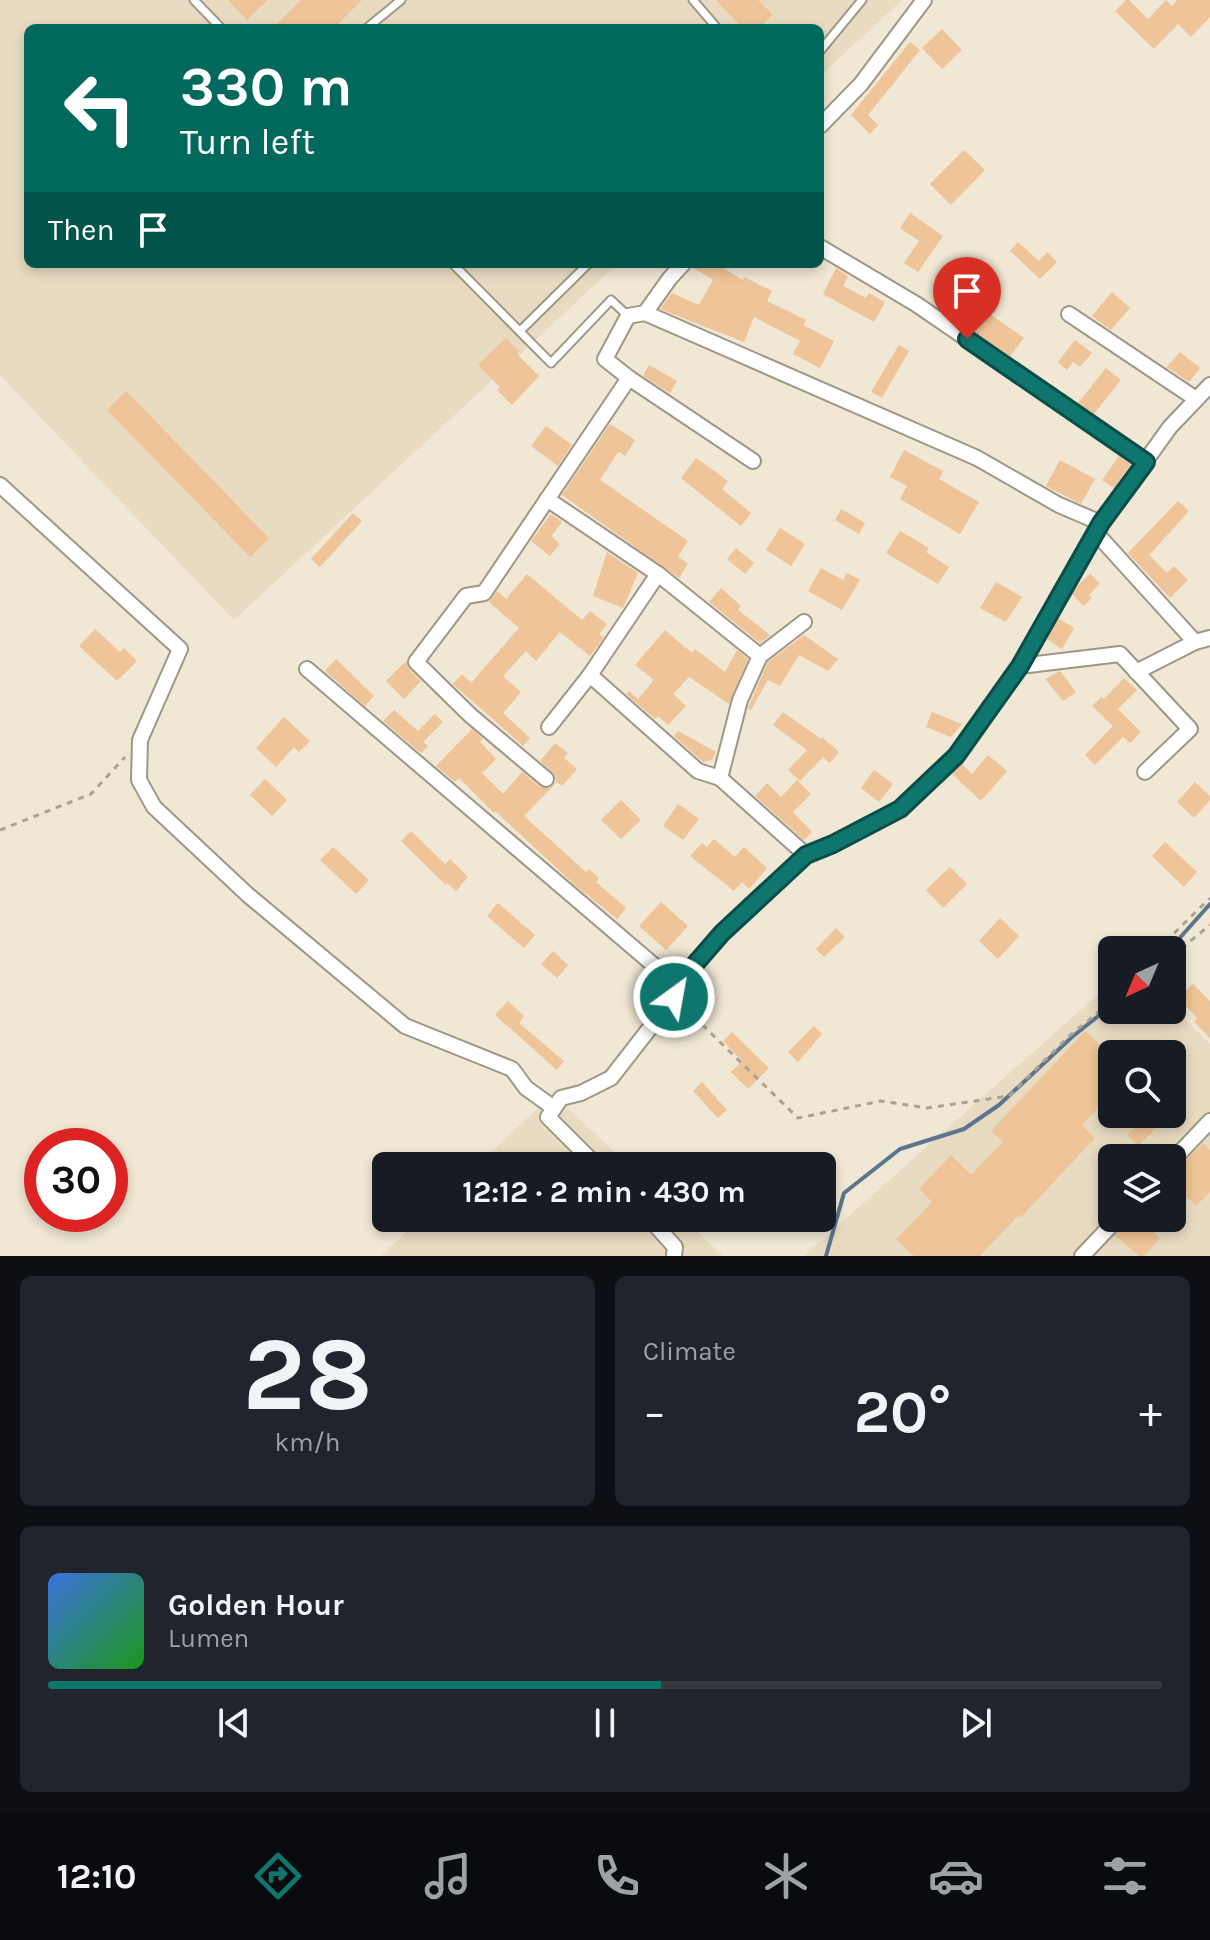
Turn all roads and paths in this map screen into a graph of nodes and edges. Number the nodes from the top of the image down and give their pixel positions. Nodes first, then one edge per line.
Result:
1 (194, 0) edge
2 (401, 0) edge
3 (693, 0) edge
4 (862, 0) edge
5 (924, 0) edge
6 (217, 24) edge
7 (372, 24) edge
8 (714, 24) edge
9 (824, 46) edge
10 (824, 122) edge
11 (824, 249) edge
12 (457, 268) edge
13 (584, 268) edge
14 (679, 268) edge
15 (645, 313) junction
16 (1069, 314) dead end
17 (628, 316) junction
18 (520, 331) junction
19 (629, 378) junction
20 (1210, 385) edge
21 (1196, 399) junction
22 (753, 461) dead end
23 (1146, 462) junction
24 (0, 485) edge
25 (547, 499) junction
26 (1098, 528) junction
27 (658, 574) junction
28 (804, 622) dead end
29 (1202, 640) edge
30 (760, 656) junction
31 (1020, 666) junction
32 (307, 669) dead end
33 (1136, 672) junction
34 (590, 675) junction
35 (549, 727) dead end
36 (140, 740) junction
37 (1145, 772) dead end
38 (720, 778) junction
39 (546, 779) dead end
40 (0, 830) edge
41 (806, 855) junction
42 (1208, 899) edge
43 (1210, 907) edge
44 (1210, 925) edge
45 (1171, 936) edge
46 (1186, 945) edge
47 (676, 991) junction
48 (1098, 1012) edge
49 (554, 1108) junction
50 (1210, 1121) edge
51 (1186, 1146) edge
52 (583, 1152) edge
53 (662, 1232) edge
54 (1105, 1232) edge
55 (674, 1256) edge
56 (1082, 1256) edge

1 - 6 lane
2 - 7 lane
3 - 8 lane
4 - 9 lane
5 - 10 street
11 - 23 street
12 - 18 lane
13 - 18 lane
14 - 15 street
15 - 17 street
15 - 26 street
16 - 21 street
17 - 18 lane
17 - 19 street
19 - 22 street
19 - 25 street
20 - 21 street
21 - 23 street
23 - 26 street
24 - 36 street
25 - 27 street
25 - 39 street
26 - 29 street
26 - 31 street
27 - 30 street
27 - 34 street
28 - 30 street
29 - 33 street
30 - 38 street
31 - 33 street
31 - 41 street
32 - 47 street
33 - 37 street
34 - 35 street
34 - 38 street
36 - 40 path
36 - 49 street
38 - 41 street
41 - 47 street
42 - 43 path
42 - 45 path
44 - 46 path
47 - 48 path
47 - 49 street
49 - 52 street
50 - 51 street
53 - 55 street
54 - 56 street

